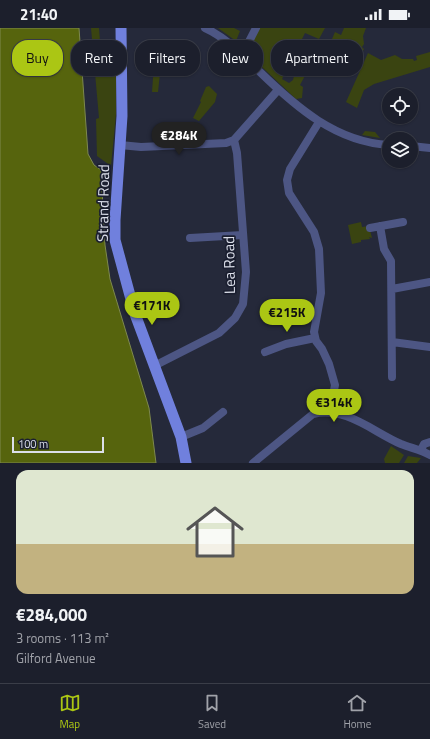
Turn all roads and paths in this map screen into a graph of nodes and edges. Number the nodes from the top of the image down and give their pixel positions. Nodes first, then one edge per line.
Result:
1 (121, 28) edge
2 (206, 28) edge
3 (256, 28) edge
4 (225, 40) edge
5 (250, 40) edge
6 (263, 75) edge
7 (278, 90) junction
8 (319, 122) junction
9 (234, 140) junction
10 (382, 144) edge
11 (120, 146) junction
12 (418, 147) edge
13 (430, 148) edge
14 (403, 222) dead end
15 (380, 226) junction
16 (370, 228) dead end
17 (243, 235) junction
18 (190, 238) dead end
19 (430, 282) edge
20 (392, 289) junction
21 (315, 338) junction
22 (392, 342) junction
23 (430, 347) edge
24 (265, 352) dead end
25 (154, 366) junction
26 (392, 377) dead end
27 (223, 412) dead end
28 (330, 412) junction
29 (181, 437) junction
30 (430, 442) edge
31 (421, 450) junction
32 (430, 455) edge
33 (186, 463) edge
34 (253, 463) edge

1 - 11 main road, Strand Road
2 - 4 street
3 - 5 street
6 - 7 street
7 - 8 street
7 - 9 street
8 - 10 street
8 - 21 street
9 - 11 street
9 - 17 street, Lea Road
11 - 25 main road, Strand Road
12 - 13 street
14 - 15 street
15 - 16 street
15 - 20 street
17 - 18 street
17 - 25 street, Lea Road
19 - 20 street
20 - 22 street
21 - 24 street
21 - 28 street
22 - 23 street
22 - 26 street
25 - 29 main road, Strand Road
27 - 29 street
28 - 31 street
28 - 34 street
29 - 33 main road, Strand Road
30 - 31 street
31 - 32 street

